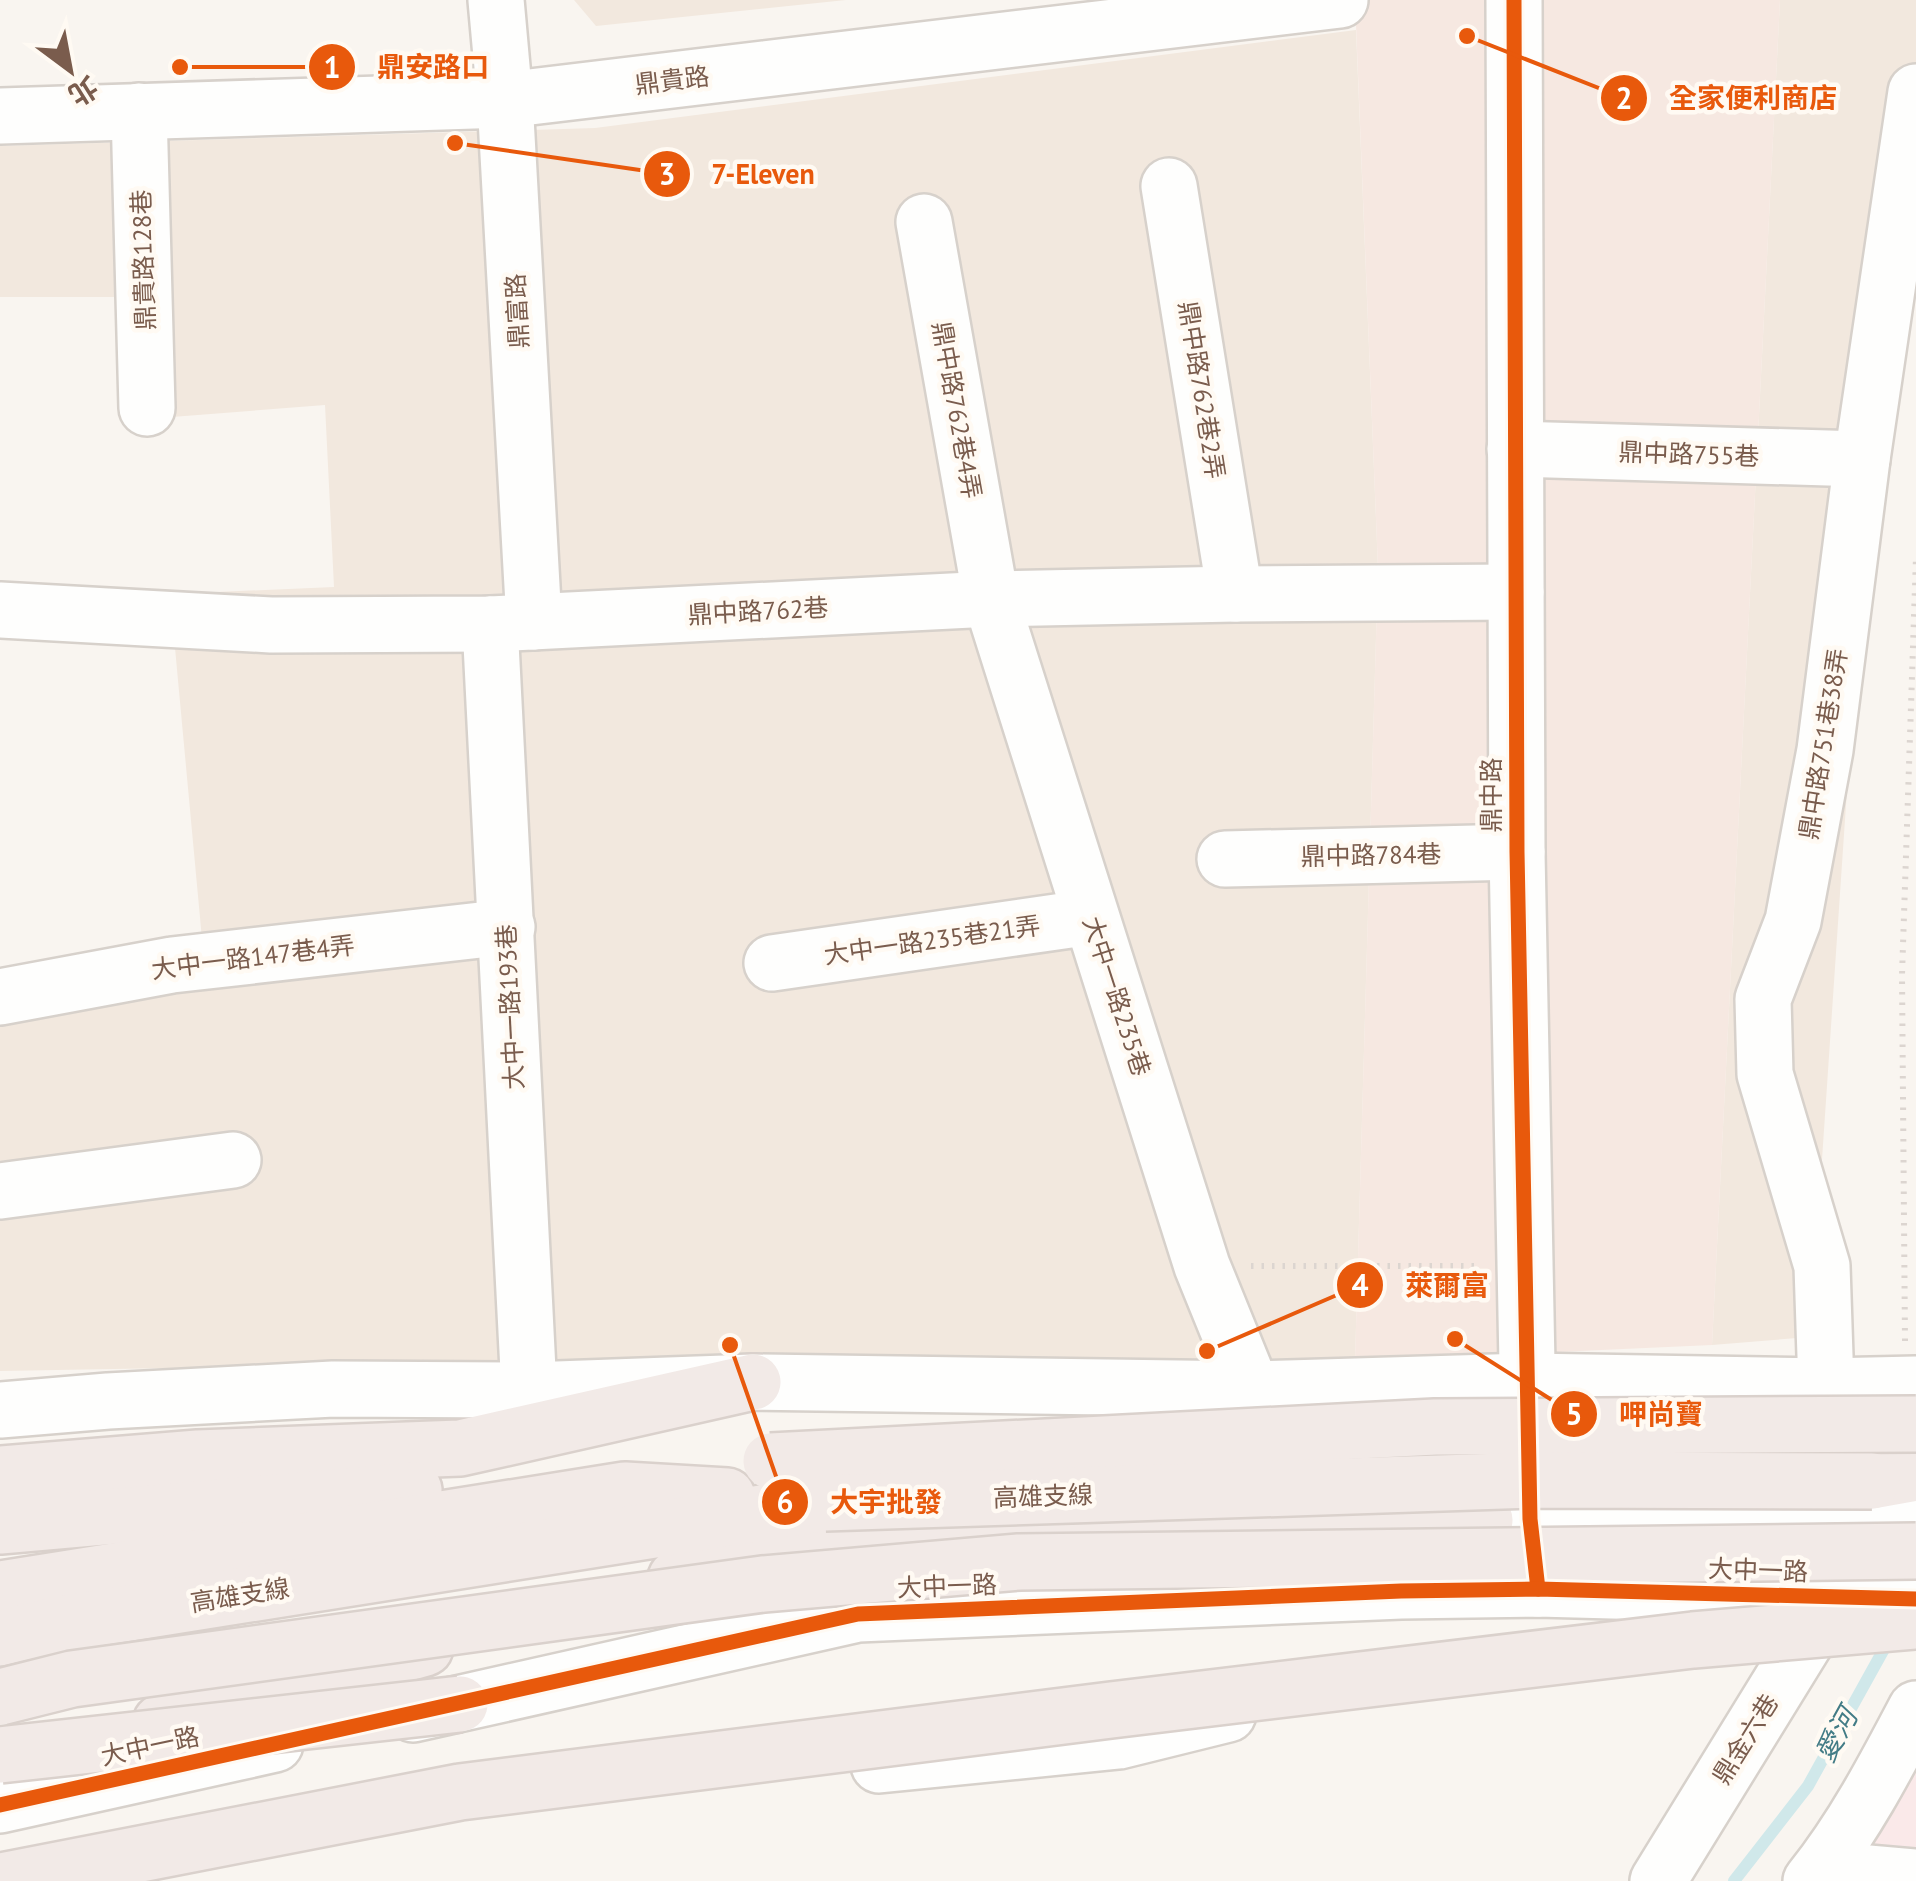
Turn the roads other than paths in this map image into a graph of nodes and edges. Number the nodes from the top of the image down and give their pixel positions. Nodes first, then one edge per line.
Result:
1 (496, 0) edge
2 (1340, 0) edge
3 (1514, 0) edge
4 (1182, 9) edge
5 (1916, 92) edge
6 (505, 100) junction
7 (138, 111) junction
8 (0, 116) edge
9 (1169, 186) dead end
10 (924, 222) dead end
11 (146, 408) dead end
12 (1516, 449) junction
13 (1862, 459) junction
14 (1516, 592) junction
15 (1235, 594) junction
16 (991, 599) junction
17 (0, 610) edge
18 (512, 623) junction
19 (1516, 852) junction
20 (1226, 858) dead end
21 (1091, 916) junction
22 (506, 928) junction
23 (772, 963) dead end
24 (0, 997) edge
25 (233, 1160) dead end
26 (0, 1191) edge
27 (1527, 1381) junction
28 (753, 1382) junction
29 (1826, 1386) junction
30 (1252, 1389) junction
31 (529, 1390) junction
32 (1912, 1397) edge
33 (0, 1410) edge
34 (0, 1474) edge
35 (824, 1503) junction
36 (1906, 1505) edge
37 (1508, 1520) junction
38 (0, 1526) edge
39 (1538, 1588) junction
40 (0, 1589) edge
41 (1827, 1597) junction
42 (1916, 1599) edge
43 (1916, 1622) edge
44 (0, 1638) edge
45 (0, 1697) edge
46 (460, 1704) junction
47 (1916, 1709) edge
48 (0, 1755) edge
49 (0, 1770) edge
50 (0, 1805) edge
51 (1916, 1877) edge
52 (1, 1881) edge
53 (80, 1881) edge
54 (1658, 1881) edge
55 (1811, 1881) edge
56 (1862, 1881) edge

1 - 6 street, 鼎富路
2 - 4 street, 鼎貴路
3 - 12 street, 鼎中路
4 - 6 street, 鼎貴路
5 - 13 street, 鼎中路751巷38弄
6 - 7 street, 鼎貴路
6 - 18 street, 鼎富路
7 - 8 street, 鼎貴路
7 - 11 street, 鼎貴路128巷
9 - 15 street, 鼎中路762巷2弄
10 - 16 street, 鼎中路762巷4弄
12 - 13 street, 鼎中路755巷
12 - 14 street, 鼎中路
13 - 29 street, 鼎中路751巷38弄
14 - 15 street, 鼎中路762巷
14 - 19 street, 鼎中路
15 - 16 street, 鼎中路762巷
16 - 18 street, 鼎中路762巷
16 - 21 street, 大中一路235巷
17 - 18 street, 鼎中路762巷
18 - 22 street, 大中一路193巷
19 - 20 street, 鼎中路784巷
19 - 27 street, 鼎中路
21 - 23 street, 大中一路235巷21弄
21 - 30 street, 大中一路235巷
22 - 24 street, 大中一路147巷4弄
22 - 31 street, 大中一路193巷
25 - 26 street
27 - 29 street
27 - 30 street
27 - 37 street, 鼎中路
28 - 30 street
28 - 31 street
28 - 34 highway
29 - 32 street
31 - 33 street
32 - 38 highway, bridge
35 - 36 highway, 高雄支線, bridge
35 - 40 highway
35 - 44 highway, 高雄支線
36 - 37 street, 大中一路
36 - 45 highway, bridge
37 - 39 street, 鼎中路
37 - 49 highway
39 - 41 street, 大中一路
39 - 46 street, 大中一路
41 - 42 street, 大中一路
41 - 53 street
41 - 54 street, 鼎金六巷
43 - 52 highway, bridge
46 - 48 highway, bridge
46 - 50 street, 大中一路, bridge
47 - 55 street
51 - 56 street

